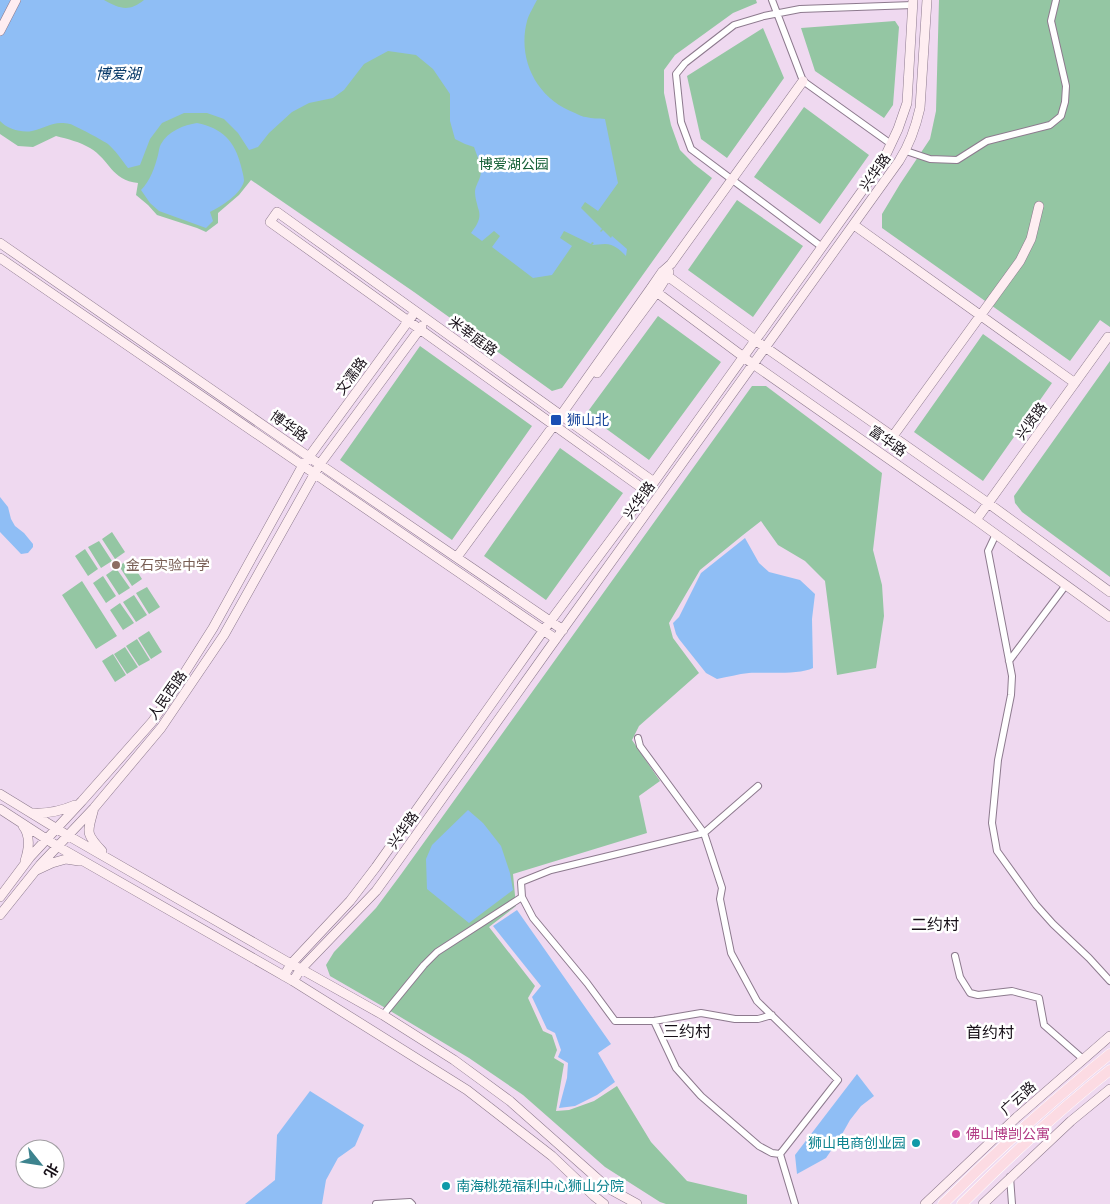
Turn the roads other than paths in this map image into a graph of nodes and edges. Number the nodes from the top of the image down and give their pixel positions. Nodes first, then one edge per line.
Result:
1 (16, 0) edge
2 (772, 0) edge
3 (927, 0) edge
4 (1056, 0) edge
5 (913, 2) edge
6 (776, 14) junction
7 (0, 31) edge
8 (803, 81) junction
9 (891, 144) junction
10 (906, 150) junction
11 (731, 179) junction
12 (1039, 206) dead end
13 (854, 224) junction
14 (0, 244) edge
15 (822, 247) junction
16 (0, 258) edge
17 (665, 274) junction
18 (654, 290) junction
19 (416, 311) junction
20 (981, 316) junction
21 (427, 319) junction
22 (408, 321) junction
23 (420, 329) junction
24 (1108, 337) dead end
25 (756, 340) junction
26 (766, 346) junction
27 (743, 356) junction
28 (753, 364) junction
29 (1075, 383) junction
30 (563, 417) junction
31 (556, 427) junction
32 (893, 436) junction
33 (309, 457) junction
34 (320, 464) junction
35 (303, 465) junction
36 (314, 473) junction
37 (654, 482) junction
38 (646, 491) junction
39 (988, 503) junction
40 (976, 520) junction
41 (996, 534) junction
42 (460, 559) junction
43 (1066, 585) junction
44 (1110, 592) edge
45 (1110, 617) edge
46 (551, 622) junction
47 (563, 630) junction
48 (543, 631) junction
49 (556, 640) junction
50 (1009, 662) junction
51 (638, 738) dead end
52 (758, 786) dead end
53 (0, 794) edge
54 (82, 801) junction
55 (94, 808) junction
56 (0, 809) edge
57 (30, 812) junction
58 (19, 822) junction
59 (57, 828) junction
60 (704, 833) junction
61 (67, 835) junction
62 (46, 839) junction
63 (57, 846) junction
64 (111, 860) junction
65 (86, 862) junction
66 (21, 869) junction
67 (35, 871) junction
68 (0, 897) edge
69 (522, 897) junction
70 (0, 915) edge
71 (955, 956) dead end
72 (291, 964) junction
73 (301, 969) junction
74 (284, 976) junction
75 (293, 981) junction
76 (1110, 982) edge
77 (383, 1015) junction
78 (772, 1015) junction
79 (654, 1021) junction
80 (1110, 1036) edge
81 (1110, 1054) edge
82 (1083, 1059) junction
83 (1110, 1070) edge
84 (1110, 1089) edge
85 (780, 1154) junction
86 (1010, 1177) junction
87 (376, 1204) edge
88 (412, 1204) edge
89 (604, 1204) edge
90 (637, 1204) edge
91 (795, 1204) edge
92 (925, 1204) edge
93 (943, 1204) edge
94 (962, 1204) edge
95 (983, 1204) edge
96 (1012, 1204) edge

1 - 7 street
2 - 6 street
3 - 10 street, 兴华路
4 - 10 street
5 - 6 street
5 - 9 street, 兴华路
6 - 8 street
6 - 11 street
8 - 9 street
8 - 11 street
9 - 15 street, 兴华路
10 - 13 street, 兴华路
11 - 15 street
11 - 17 street
12 - 20 street
13 - 20 street
13 - 26 street, 兴华路
14 - 33 street, 博华路
15 - 25 street, 兴华路
16 - 35 street, 博华路
17 - 18 street
17 - 25 street, 富华路
18 - 27 street, 富华路
18 - 30 street
19 - 21 street, 米莘庭路
19 - 22 street, 文濡路
19 - 22 street, 米莘庭路
20 - 29 street
20 - 32 street
21 - 23 street, 文濡路
21 - 30 street, 米莘庭路
22 - 23 street, 米莘庭路
22 - 33 street, 文濡路
23 - 31 street, 米莘庭路
23 - 34 street, 文濡路
24 - 29 street, 兴贤路
25 - 26 street, 富华路
25 - 27 street, 兴华路
26 - 28 street, 兴华路
26 - 32 street, 富华路
27 - 28 street, 富华路
27 - 37 street, 兴华路
28 - 40 street, 富华路
28 - 47 street, 兴华路
29 - 39 street, 兴贤路
30 - 31 street
30 - 37 street, 米莘庭路
31 - 38 street, 米莘庭路
31 - 42 street
32 - 39 street, 富华路
33 - 34 street, 博华路
33 - 35 street, 文濡路
34 - 36 street, 人民西路
34 - 42 street, 博华路
35 - 36 street, 博华路
35 - 54 street, 文濡路
36 - 48 street, 博华路
36 - 55 street, 人民西路
37 - 38 street, 兴华路
38 - 46 street, 兴华路
39 - 40 street, 兴贤路
39 - 44 street, 富华路
40 - 41 street, 富华路
41 - 43 street, 富华路
41 - 50 street
42 - 46 street, 博华路
43 - 45 street, 富华路
43 - 50 street
46 - 47 street, 博华路
46 - 48 street, 兴华路
47 - 49 street, 兴华路
48 - 49 street, 博华路
48 - 72 street, 兴华路
49 - 73 street, 兴华路
50 - 76 street
51 - 60 street
52 - 60 street
53 - 57 street
54 - 57 street
54 - 59 street, 文濡路
55 - 61 street, 人民西路
55 - 64 street
56 - 58 street
57 - 59 street
58 - 62 street
58 - 66 street
59 - 61 street
59 - 62 street, 文濡路
60 - 69 street
60 - 78 street
61 - 63 street, 人民西路
61 - 64 street
62 - 63 street
62 - 66 street, 文濡路
63 - 65 street
63 - 67 street, 人民西路
64 - 72 street
65 - 67 street
65 - 74 street
66 - 68 street, 文濡路
67 - 70 street, 人民西路
69 - 77 street
69 - 79 street
71 - 82 street
72 - 73 street
72 - 74 street, 兴华路
73 - 75 street, 兴华路
73 - 77 street
74 - 75 street
75 - 89 street
77 - 90 street
78 - 79 street
78 - 85 street
79 - 85 street
80 - 82 street, 广云路
81 - 93 main road, 广云路
82 - 92 street, 广云路
83 - 94 main road
84 - 86 street
85 - 91 street
86 - 95 street
86 - 96 street
87 - 88 street

